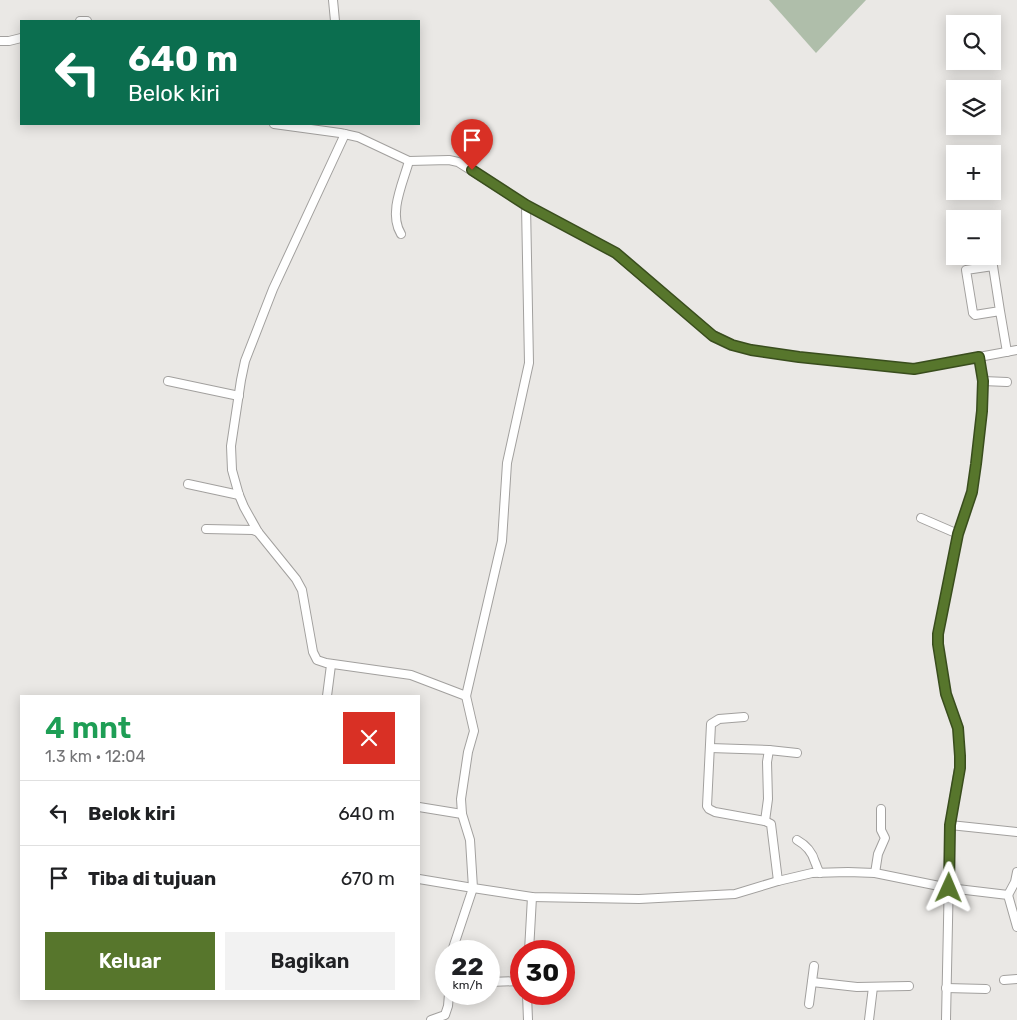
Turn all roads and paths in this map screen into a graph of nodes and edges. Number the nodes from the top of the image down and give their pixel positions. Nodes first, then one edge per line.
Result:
1 (333, 0) edge
2 (335, 20) edge
3 (20, 38) edge
4 (0, 41) edge
5 (286, 125) edge
6 (340, 125) edge
7 (342, 134) junction
8 (409, 161) junction
9 (526, 205) junction
10 (400, 234) dead end
11 (1000, 310) junction
12 (1017, 350) edge
13 (1007, 352) junction
14 (979, 357) junction
15 (168, 381) dead end
16 (983, 381) junction
17 (1008, 382) dead end
18 (239, 396) junction
19 (188, 484) dead end
20 (239, 495) junction
21 (921, 518) dead end
22 (206, 529) dead end
23 (258, 532) junction
24 (958, 534) junction
25 (331, 665) junction
26 (327, 695) edge
27 (466, 696) junction
28 (744, 716) dead end
29 (710, 748) junction
30 (769, 750) junction
31 (797, 754) dead end
32 (420, 807) edge
33 (881, 809) dead end
34 (462, 814) junction
35 (764, 821) junction
36 (950, 825) junction
37 (1017, 832) edge
38 (796, 840) dead end
39 (1017, 872) edge
40 (820, 873) junction
41 (875, 873) junction
42 (420, 880) edge
43 (778, 881) junction
44 (473, 888) junction
45 (949, 888) junction
46 (1008, 895) junction
47 (532, 897) junction
48 (1017, 927) edge
49 (456, 940) edge
50 (530, 940) edge
51 (814, 966) dead end
52 (1017, 979) edge
53 (1004, 980) dead end
54 (812, 982) junction
55 (908, 986) dead end
56 (873, 987) junction
57 (946, 988) junction
58 (986, 989) dead end
59 (809, 1004) dead end
60 (448, 1005) edge
61 (527, 1005) edge
62 (431, 1020) edge
63 (528, 1020) edge
64 (869, 1020) edge
65 (946, 1020) edge

1 - 2 street
3 - 4 street
5 - 7 street
6 - 7 street
7 - 8 street
7 - 18 street
8 - 9 street
8 - 10 street
9 - 14 street
9 - 27 street
11 - 11 street
11 - 13 street
12 - 13 street
13 - 14 street
14 - 16 street
15 - 18 street
16 - 17 street
16 - 24 street
18 - 20 street
19 - 20 street
20 - 23 street
21 - 24 street
22 - 23 street
23 - 25 street
24 - 36 street
25 - 26 street
25 - 27 street
27 - 34 street
28 - 29 street
29 - 30 street
29 - 35 street
30 - 31 street
30 - 35 street
32 - 34 street
33 - 41 street
34 - 44 street
35 - 43 street
36 - 37 street
36 - 45 street
38 - 40 street
39 - 46 street
40 - 41 street
40 - 43 street
41 - 45 street
42 - 44 street
43 - 47 street
44 - 47 street
44 - 49 street
45 - 46 street
45 - 57 street
46 - 48 street
47 - 50 street
51 - 54 street
52 - 53 street
54 - 56 street
54 - 59 street
55 - 56 street
56 - 64 street
57 - 58 street
57 - 65 street
60 - 62 street
61 - 63 street

